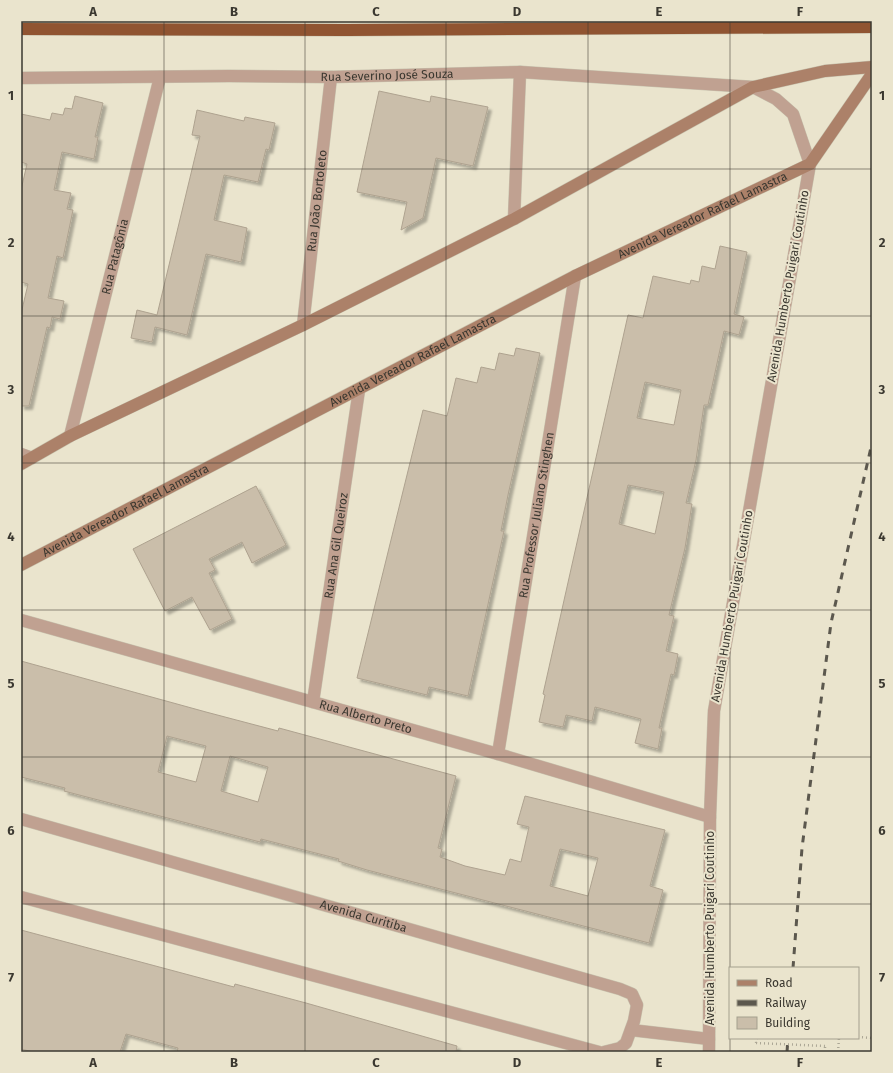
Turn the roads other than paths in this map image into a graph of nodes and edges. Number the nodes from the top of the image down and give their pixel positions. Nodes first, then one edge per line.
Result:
1 (872, 27) edge
2 (21, 29) edge
3 (872, 67) edge
4 (520, 72) junction
5 (872, 74) edge
6 (160, 77) junction
7 (331, 77) junction
8 (21, 78) edge
9 (753, 88) junction
10 (810, 164) junction
11 (514, 219) junction
12 (575, 276) junction
13 (303, 324) junction
14 (359, 390) junction
15 (70, 436) junction
16 (26, 456) edge
17 (21, 464) edge
18 (21, 565) edge
19 (21, 620) edge
20 (312, 702) junction
21 (498, 754) junction
22 (710, 817) junction
23 (21, 820) edge
24 (21, 897) edge
25 (631, 1030) junction
26 (710, 1039) junction
27 (599, 1052) edge
28 (604, 1052) edge
29 (709, 1052) edge

1 - 2 highway
3 - 9 street
4 - 7 street, Rua Severino José Souza
4 - 9 street, Rua Severino José Souza
4 - 11 street
5 - 10 street
6 - 7 street, Rua Severino José Souza
6 - 8 street, Rua Severino José Souza
6 - 15 street, Rua Patagônia
7 - 13 street, Rua João Bortoleto
9 - 10 street
9 - 11 street
10 - 12 street, Avenida Vereador Rafael Lamastra
10 - 22 street, Avenida Humberto Puigari Coutinho
11 - 13 street
12 - 14 street, Avenida Vereador Rafael Lamastra
12 - 21 street, Rua Professor Juliano Stinghen
13 - 15 street
14 - 18 street, Avenida Vereador Rafael Lamastra
14 - 20 street, Rua Ana Gil Queiroz
15 - 16 street
16 - 17 street
19 - 20 street, Rua Alberto Preto
20 - 21 street, Rua Alberto Preto
21 - 22 street, Rua Alberto Preto
22 - 26 street, Avenida Humberto Puigari Coutinho
23 - 25 street, Avenida Curitiba
24 - 27 street
25 - 26 street
25 - 28 street, Avenida Curitiba
26 - 29 street, Avenida Humberto Puigari Coutinho

